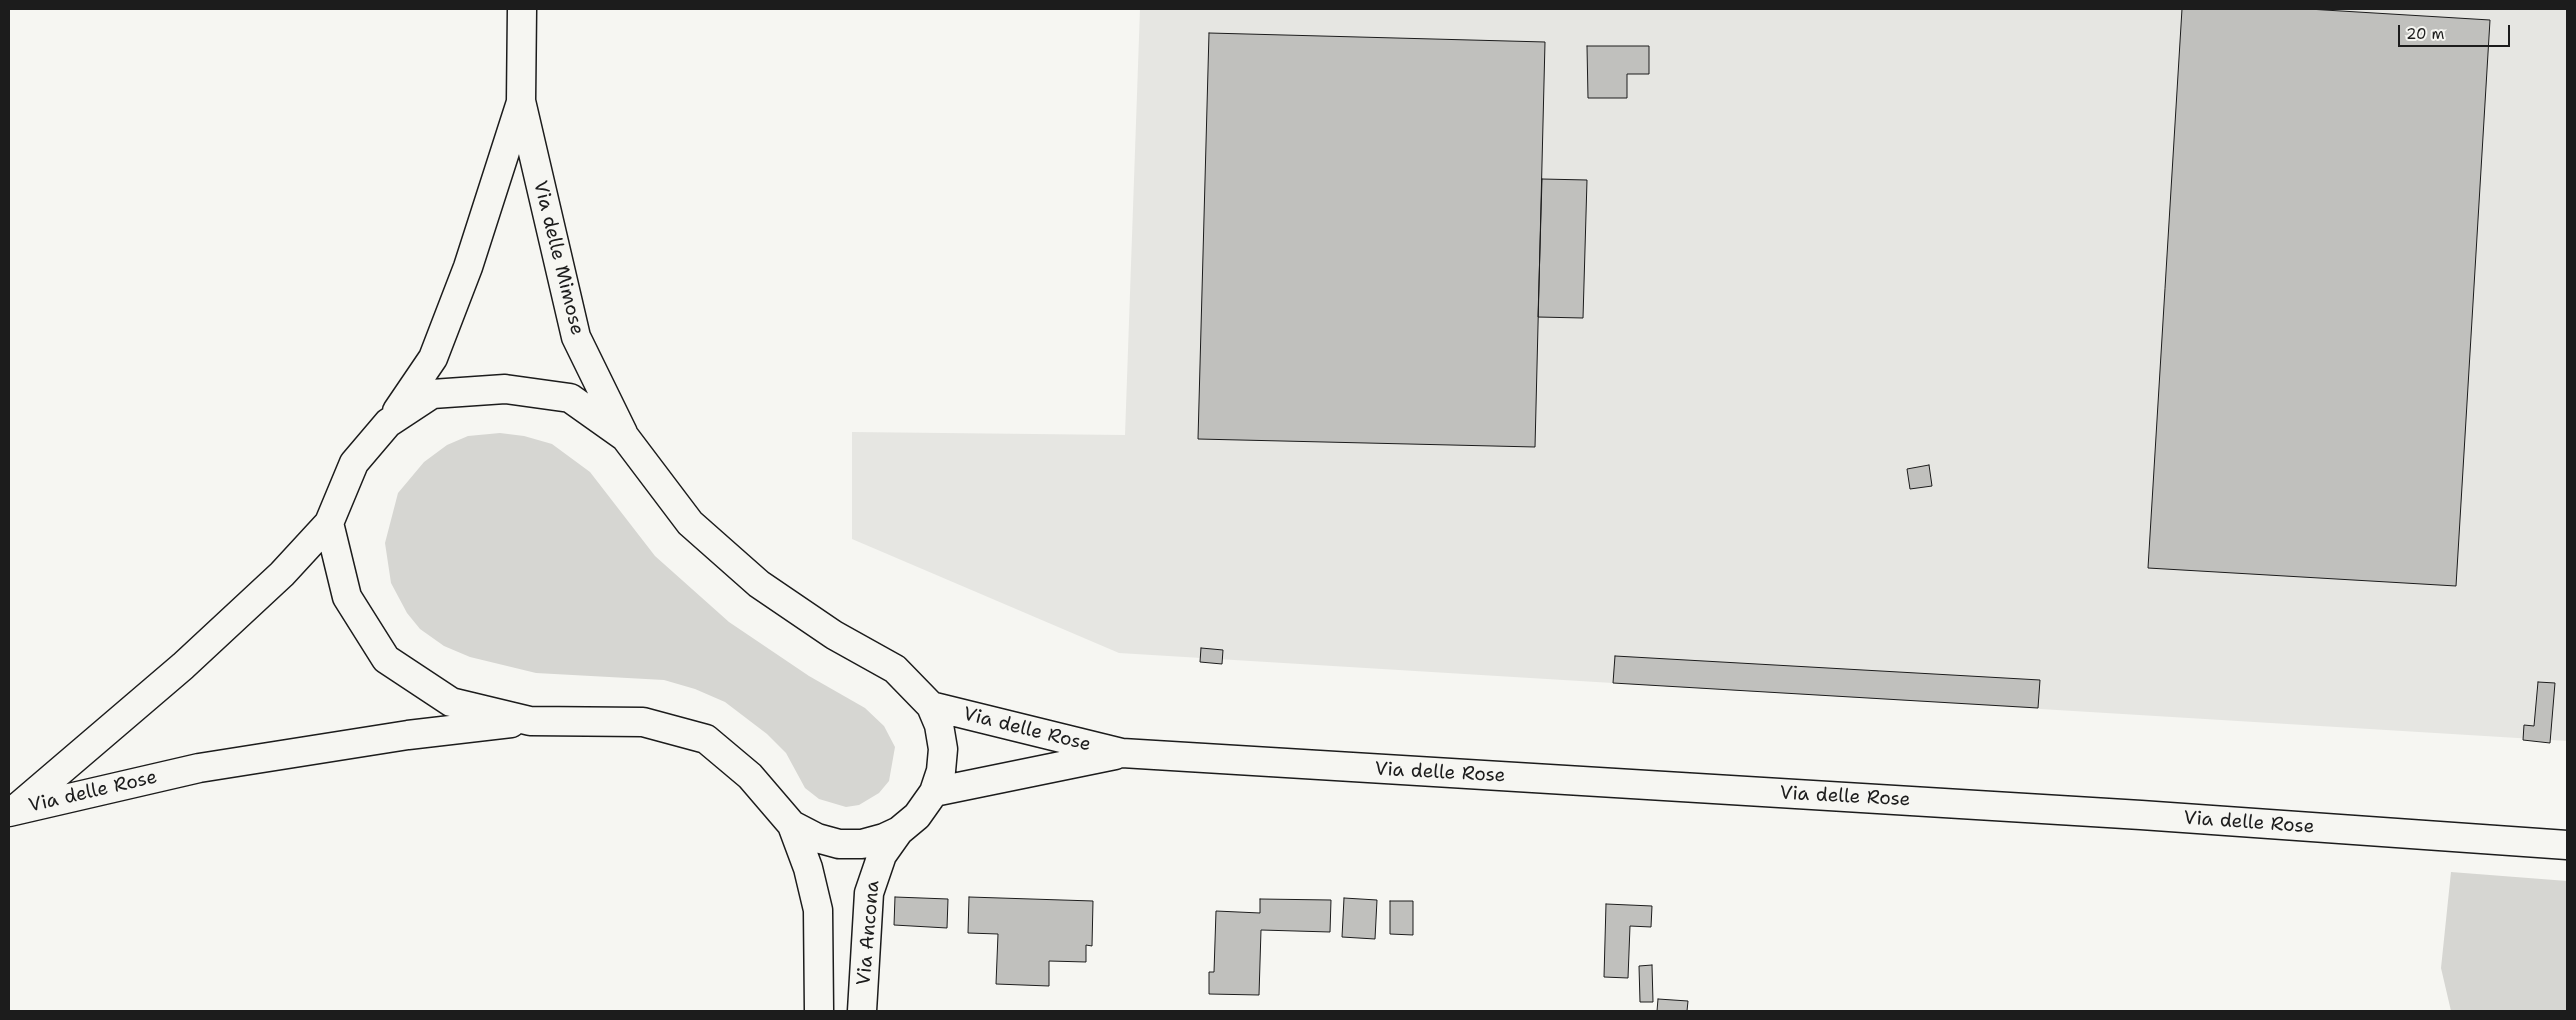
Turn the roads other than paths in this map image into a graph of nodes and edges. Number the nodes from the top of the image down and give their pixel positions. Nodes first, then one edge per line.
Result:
1 (522, 9) edge
2 (521, 101) junction
3 (388, 423) junction
4 (625, 437) junction
5 (328, 523) junction
6 (932, 706) junction
7 (530, 721) junction
8 (1122, 754) junction
9 (934, 792) junction
10 (12, 811) edge
11 (792, 825) junction
12 (899, 831) junction
13 (2567, 845) edge
14 (819, 1011) edge
15 (862, 1011) edge

1 - 2 street, Via delle Mimose
2 - 3 street, Via delle Mimose
2 - 4 street, Via delle Mimose
3 - 4 street
3 - 5 street, Via delle Rose
4 - 6 street
5 - 7 street
5 - 10 street, Via delle Rose
6 - 8 street, Via delle Rose
6 - 9 street
7 - 10 street, Via delle Rose
7 - 11 street
8 - 9 street, Via delle Rose
8 - 13 street, Via delle Rose
9 - 12 street
11 - 12 street
11 - 14 street
12 - 15 street, Via Ancona

